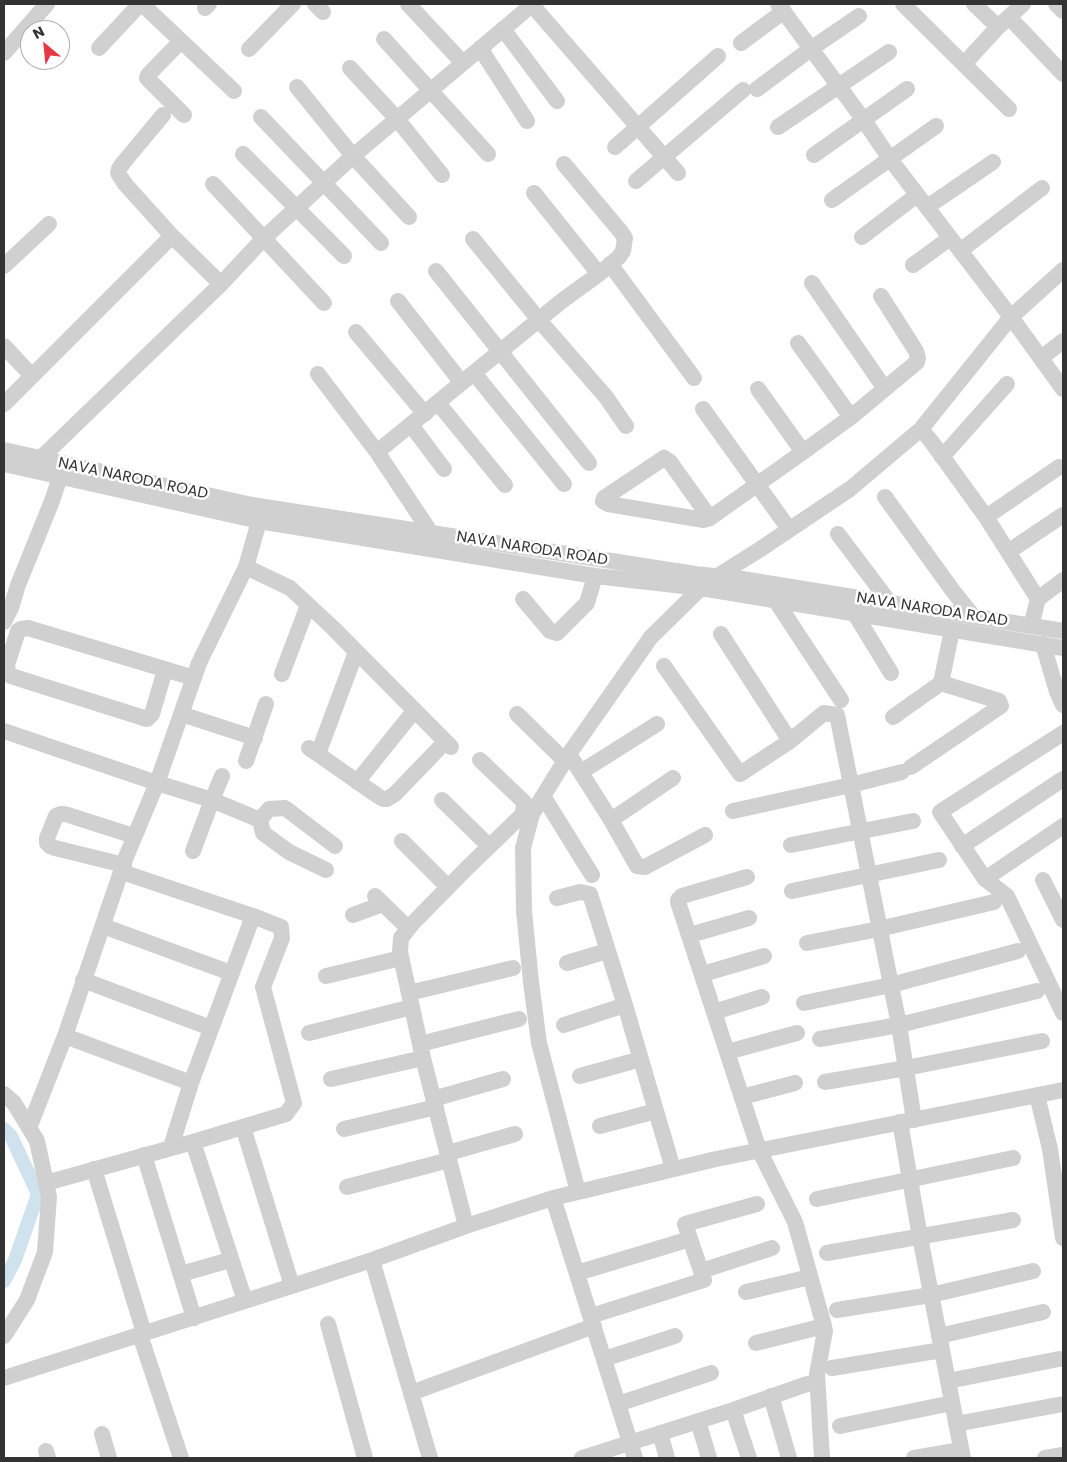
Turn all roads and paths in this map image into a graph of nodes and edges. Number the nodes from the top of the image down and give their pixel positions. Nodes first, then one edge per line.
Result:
1 (47, 4) edge
2 (141, 4) edge
3 (293, 4) edge
4 (408, 4) edge
5 (533, 4) edge
6 (903, 4) edge
7 (974, 4) edge
8 (1023, 4) edge
9 (1056, 4) edge
10 (781, 7) edge
11 (1063, 10) edge
12 (859, 16) dead end
13 (1004, 22) junction
14 (503, 30) junction
15 (384, 40) dead end
16 (181, 41) junction
17 (740, 42) dead end
18 (99, 48) dead end
19 (480, 48) junction
20 (812, 48) junction
21 (249, 49) dead end
22 (889, 52) dead end
23 (4, 53) edge
24 (718, 56) dead end
25 (463, 63) junction
26 (964, 64) junction
27 (350, 68) dead end
28 (1063, 74) edge
29 (838, 85) junction
30 (296, 88) dead end
31 (906, 89) dead end
32 (431, 90) junction
33 (234, 91) dead end
34 (557, 101) dead end
35 (1009, 109) dead end
36 (163, 115) dead end
37 (184, 115) dead end
38 (261, 117) dead end
39 (863, 118) junction
40 (397, 119) junction
41 (527, 121) dead end
42 (936, 126) dead end
43 (638, 127) junction
44 (778, 127) dead end
45 (616, 147) dead end
46 (243, 154) dead end
47 (488, 154) dead end
48 (814, 155) dead end
49 (353, 156) junction
50 (664, 157) junction
51 (890, 159) junction
52 (993, 162) dead end
53 (564, 164) dead end
54 (442, 174) dead end
55 (678, 174) dead end
56 (636, 181) dead end
57 (213, 184) dead end
58 (324, 184) junction
59 (1042, 188) dead end
60 (534, 193) dead end
61 (832, 200) dead end
62 (922, 201) junction
63 (297, 208) junction
64 (409, 217) dead end
65 (48, 224) dead end
66 (172, 236) junction
67 (862, 237) dead end
68 (264, 238) junction
69 (473, 238) dead end
70 (381, 244) dead end
71 (955, 245) junction
72 (344, 256) dead end
73 (913, 265) dead end
74 (4, 266) edge
75 (604, 269) junction
76 (1063, 270) edge
77 (436, 271) dead end
78 (812, 283) dead end
79 (221, 284) junction
80 (881, 296) dead end
81 (398, 300) dead end
82 (324, 303) dead end
83 (1011, 317) junction
84 (539, 320) junction
85 (356, 332) dead end
86 (1063, 341) edge
87 (798, 343) dead end
88 (4, 346) edge
89 (500, 352) junction
90 (1041, 358) junction
91 (318, 374) dead end
92 (31, 375) junction
93 (468, 378) junction
94 (694, 378) dead end
95 (1007, 384) dead end
96 (758, 389) dead end
97 (885, 389) junction
98 (1063, 389) edge
99 (438, 403) junction
100 (4, 404) edge
101 (703, 409) dead end
102 (425, 414) junction
103 (850, 417) junction
104 (411, 425) junction
105 (626, 426) dead end
106 (921, 429) junction
107 (4, 450) edge
108 (377, 452) junction
109 (803, 452) junction
110 (942, 457) junction
111 (589, 463) dead end
112 (4, 464) edge
113 (38, 465) junction
114 (1059, 467) dead end
115 (444, 469) dead end
116 (60, 477) junction
117 (564, 484) dead end
118 (505, 485) dead end
119 (757, 485) junction
120 (885, 497) dead end
121 (261, 514) junction
122 (1063, 515) edge
123 (986, 517) junction
124 (710, 518) junction
125 (789, 529) junction
126 (432, 532) junction
127 (838, 534) dead end
128 (1008, 552) junction
129 (246, 567) junction
130 (595, 576) junction
131 (716, 576) junction
132 (1063, 580) edge
133 (701, 588) junction
134 (10, 592) edge
135 (523, 599) dead end
136 (1038, 599) junction
137 (776, 601) junction
138 (890, 603) junction
139 (308, 605) junction
140 (855, 614) junction
141 (974, 617) junction
142 (4, 622) edge
143 (1031, 626) junction
144 (952, 630) junction
145 (1063, 631) edge
146 (721, 634) dead end
147 (1043, 644) junction
148 (1063, 648) edge
149 (356, 652) junction
150 (664, 666) dead end
151 (165, 670) junction
152 (891, 673) dead end
153 (282, 674) dead end
154 (194, 678) junction
155 (941, 683) junction
156 (841, 700) dead end
157 (266, 704) dead end
158 (1063, 705) edge
159 (414, 710) junction
160 (181, 714) junction
161 (517, 714) dead end
162 (893, 717) dead end
163 (657, 724) dead end
164 (4, 731) edge
165 (1063, 733) edge
166 (255, 738) junction
167 (790, 741) junction
168 (567, 758) junction
169 (480, 760) dead end
170 (246, 761) dead end
171 (581, 772) junction
172 (222, 776) dead end
173 (673, 778) dead end
174 (1063, 778) edge
175 (357, 782) junction
176 (157, 783) junction
177 (851, 785) junction
178 (543, 796) junction
179 (212, 800) junction
180 (442, 800) dead end
181 (733, 812) dead end
182 (260, 820) junction
183 (612, 820) junction
184 (913, 821) dead end
185 (1063, 826) edge
186 (859, 832) junction
187 (705, 835) dead end
188 (134, 836) junction
189 (402, 841) dead end
190 (791, 845) dead end
191 (335, 846) dead end
192 (489, 846) junction
193 (962, 846) junction
194 (193, 851) dead end
195 (939, 860) dead end
196 (123, 868) junction
197 (326, 870) dead end
198 (592, 875) dead end
199 (870, 875) junction
200 (747, 877) dead end
201 (985, 879) junction
202 (1043, 880) dead end
203 (448, 887) junction
204 (792, 891) dead end
205 (557, 898) dead end
206 (994, 902) dead end
207 (1062, 912) edge
208 (353, 915) dead end
209 (253, 916) junction
210 (749, 918) dead end
211 (104, 926) junction
212 (408, 928) junction
213 (879, 929) junction
214 (690, 935) junction
215 (807, 943) dead end
216 (608, 951) junction
217 (1018, 951) dead end
218 (764, 956) dead end
219 (401, 958) junction
220 (567, 963) dead end
221 (513, 968) dead end
222 (231, 973) junction
223 (703, 974) junction
224 (326, 976) dead end
225 (83, 980) junction
226 (891, 985) junction
227 (1036, 991) dead end
228 (762, 997) dead end
229 (410, 1000) junction
230 (804, 1003) dead end
231 (625, 1005) junction
232 (714, 1012) junction
233 (1063, 1013) edge
234 (519, 1019) dead end
235 (564, 1025) dead end
236 (899, 1025) junction
237 (211, 1028) junction
238 (309, 1033) dead end
239 (797, 1033) dead end
240 (65, 1036) junction
241 (820, 1039) dead end
242 (1042, 1041) dead end
243 (421, 1051) junction
244 (727, 1052) junction
245 (641, 1059) junction
246 (906, 1068) junction
247 (580, 1076) dead end
248 (331, 1079) dead end
249 (503, 1079) dead end
250 (825, 1082) dead end
251 (191, 1083) junction
252 (795, 1083) dead end
253 (1063, 1090) edge
254 (4, 1094) edge
255 (1037, 1095) junction
256 (742, 1098) junction
257 (435, 1103) junction
258 (656, 1111) junction
259 (907, 1121) junction
260 (600, 1126) dead end
261 (243, 1127) junction
262 (29, 1128) junction
263 (344, 1129) dead end
264 (516, 1134) dead end
265 (193, 1142) junction
266 (1057, 1147) edge
267 (171, 1148) junction
268 (759, 1150) junction
269 (144, 1155) junction
270 (448, 1156) junction
271 (1012, 1158) dead end
272 (94, 1169) junction
273 (673, 1169) junction
274 (910, 1179) junction
275 (46, 1183) junction
276 (1060, 1185) edge
277 (346, 1187) dead end
278 (578, 1192) junction
279 (553, 1198) junction
280 (817, 1199) dead end
281 (757, 1204) dead end
282 (1013, 1220) dead end
283 (466, 1226) junction
284 (1062, 1229) edge
285 (920, 1237) junction
286 (690, 1239) junction
287 (772, 1248) dead end
288 (827, 1253) dead end
289 (230, 1260) junction
290 (372, 1260) junction
291 (1033, 1270) dead end
292 (701, 1271) junction
293 (577, 1273) junction
294 (181, 1274) junction
295 (810, 1277) junction
296 (292, 1286) junction
297 (746, 1292) dead end
298 (931, 1295) junction
299 (245, 1301) junction
300 (837, 1310) dead end
301 (1043, 1312) dead end
302 (194, 1318) junction
303 (592, 1321) junction
304 (328, 1324) dead end
305 (824, 1326) junction
306 (142, 1334) junction
307 (4, 1336) edge
308 (675, 1336) dead end
309 (756, 1343) dead end
310 (940, 1343) junction
311 (1059, 1359) dead end
312 (604, 1360) junction
313 (832, 1368) dead end
314 (711, 1373) dead end
315 (4, 1378) edge
316 (948, 1381) junction
317 (807, 1384) dead end
318 (411, 1393) junction
319 (772, 1396) junction
320 (952, 1403) junction
321 (618, 1404) junction
322 (1063, 1404) edge
323 (733, 1410) junction
324 (698, 1421) junction
325 (956, 1424) junction
326 (840, 1426) dead end
327 (660, 1433) junction
328 (102, 1434) dead end
329 (630, 1442) junction
330 (962, 1454) edge
331 (1063, 1455) edge
332 (425, 1457) edge
333 (109, 1458) edge
334 (181, 1458) edge
335 (365, 1458) edge
336 (582, 1458) edge
337 (635, 1458) edge
338 (667, 1458) edge
339 (709, 1458) edge
340 (749, 1458) edge
341 (789, 1458) edge
342 (822, 1458) edge
343 (914, 1458) edge
344 (1045, 1458) edge

1 - 23 street
2 - 16 street
2 - 18 street
3 - 21 street
4 - 25 street
5 - 14 street
5 - 43 street
6 - 26 street
7 - 13 street
8 - 13 street
9 - 11 street
10 - 17 street
10 - 20 street
12 - 20 street
13 - 26 street
13 - 28 street
14 - 19 street
14 - 34 street
15 - 32 street
16 - 33 street
16 - 37 street
19 - 25 street
19 - 41 street
20 - 29 street
20 - 50 street
22 - 29 street
24 - 43 street
25 - 32 street
26 - 35 street
27 - 40 street
29 - 39 street
29 - 44 street
30 - 49 street
31 - 39 street
32 - 40 street
32 - 47 street
36 - 66 street
38 - 58 street
39 - 48 street
39 - 51 street
40 - 49 street
40 - 54 street
42 - 51 street
43 - 45 street
43 - 50 street
46 - 63 street
49 - 58 street
49 - 64 street
50 - 55 street
50 - 56 street
51 - 61 street
51 - 62 street
52 - 62 street
53 - 75 street
57 - 68 street
58 - 63 street
58 - 70 street
59 - 71 street
60 - 75 street
62 - 67 street
62 - 71 street
63 - 68 street
63 - 72 street
65 - 74 street
66 - 79 street
66 - 92 street
68 - 79 street
68 - 82 street
69 - 84 street
71 - 73 street
71 - 83 street
75 - 84 street
75 - 94 street
76 - 83 street
77 - 89 street
78 - 97 street
79 - 113 street
80 - 97 street
81 - 93 street
83 - 90 street
83 - 106 street
84 - 89 street
84 - 105 street
85 - 102 street
86 - 90 street
87 - 103 street
88 - 92 street
89 - 93 street
89 - 111 street
90 - 98 street
91 - 108 street
92 - 100 street
93 - 99 street
93 - 117 street
95 - 110 street
96 - 109 street
97 - 103 street
99 - 102 street
99 - 118 street
101 - 119 street
102 - 104 street
103 - 109 street
104 - 108 street
104 - 115 street
106 - 110 street
106 - 125 street
107 - 113 street, NAVA NARODA ROAD
108 - 126 street
109 - 119 street
110 - 123 street
112 - 113 street, NAVA NARODA ROAD
113 - 116 street, NAVA NARODA ROAD
113 - 121 street, NAVA NARODA ROAD
114 - 123 street
116 - 121 street, NAVA NARODA ROAD
116 - 134 street
119 - 124 street
119 - 125 street
120 - 141 street
121 - 126 street, NAVA NARODA ROAD
121 - 129 street
121 - 130 street
122 - 128 street
123 - 128 street
124 - 124 street
125 - 131 street
126 - 131 street, NAVA NARODA ROAD
127 - 138 street
128 - 136 street
129 - 139 street
129 - 154 street
130 - 133 street
130 - 135 street
131 - 133 street
131 - 138 street, NAVA NARODA ROAD
132 - 136 street
133 - 137 street
133 - 168 street
134 - 142 street
136 - 143 street
137 - 140 street
137 - 156 street
138 - 141 street, NAVA NARODA ROAD
139 - 149 street
139 - 153 street
140 - 144 street
140 - 152 street
141 - 143 street, NAVA NARODA ROAD
143 - 145 street, NAVA NARODA ROAD
144 - 147 street
144 - 155 street
146 - 167 street
147 - 148 street
147 - 158 street
149 - 159 street
149 - 175 street
150 - 167 street
151 - 151 street
151 - 154 street
154 - 160 street
155 - 162 street
155 - 177 street
157 - 166 street
159 - 175 street
159 - 175 street
160 - 166 street
160 - 176 street
161 - 168 street
163 - 171 street
164 - 176 street
165 - 193 street
166 - 170 street
167 - 177 street
168 - 171 street
168 - 178 street
169 - 192 street
171 - 183 street
172 - 179 street
173 - 183 street
174 - 193 street
176 - 179 street
176 - 188 street
177 - 181 street
177 - 186 street
178 - 198 street
178 - 278 street
179 - 182 street
179 - 194 street
180 - 192 street
182 - 191 street
182 - 197 street
183 - 187 street
184 - 186 street
185 - 201 street
186 - 190 street
186 - 199 street
188 - 196 street
188 - 196 street
189 - 203 street
192 - 203 street
193 - 201 street
195 - 199 street
196 - 209 street
196 - 211 street
199 - 204 street
199 - 213 street
200 - 214 street
201 - 233 street
202 - 207 street
203 - 212 street
205 - 216 street
206 - 213 street
208 - 212 street
209 - 222 street
209 - 261 street
210 - 214 street
211 - 222 street
211 - 225 street
212 - 219 street
213 - 215 street
213 - 226 street
214 - 223 street
216 - 220 street
216 - 231 street
217 - 226 street
218 - 223 street
219 - 224 street
219 - 229 street
221 - 229 street
222 - 237 street
223 - 232 street
225 - 237 street
225 - 240 street
226 - 230 street
226 - 236 street
227 - 236 street
228 - 232 street
229 - 238 street
229 - 243 street
231 - 235 street
231 - 245 street
232 - 244 street
234 - 243 street
236 - 241 street
236 - 246 street
237 - 251 street
239 - 244 street
240 - 251 street
240 - 262 street
242 - 246 street
243 - 248 street
243 - 257 street
244 - 256 street
245 - 247 street
245 - 258 street
246 - 250 street
246 - 259 street
249 - 257 street
251 - 267 street
252 - 256 street
253 - 255 street
254 - 262 street
255 - 259 street
255 - 266 street
256 - 268 street
257 - 263 street
257 - 270 street
258 - 260 street
258 - 273 street
259 - 268 street
259 - 274 street
261 - 265 street
261 - 296 street
262 - 275 street
264 - 270 street
265 - 267 street
265 - 289 street
266 - 276 street
267 - 269 street
268 - 273 street
268 - 295 street
269 - 272 street
269 - 294 street
270 - 277 street
270 - 283 street
271 - 274 street
272 - 275 street
272 - 306 street
273 - 278 street
274 - 280 street
274 - 285 street
275 - 307 street
276 - 284 street
278 - 279 street
279 - 283 street
279 - 293 street
281 - 286 street
282 - 285 street
283 - 290 street
285 - 288 street
285 - 298 street
286 - 292 street
286 - 293 street
287 - 292 street
289 - 294 street
289 - 299 street
290 - 296 street
290 - 318 street
291 - 298 street
292 - 303 street
293 - 303 street
294 - 302 street
295 - 297 street
295 - 305 street
296 - 299 street
298 - 300 street
298 - 310 street
299 - 302 street
301 - 310 street
302 - 306 street
303 - 312 street
303 - 318 street
304 - 335 street
305 - 309 street
305 - 342 street
306 - 315 street
306 - 334 street
308 - 312 street
310 - 313 street
310 - 316 street
311 - 316 street
312 - 321 street
314 - 321 street
316 - 320 street
317 - 319 street
318 - 332 street
319 - 323 street
319 - 341 street
320 - 325 street
320 - 326 street
321 - 329 street
322 - 325 street
323 - 324 street
323 - 340 street
324 - 327 street
324 - 339 street
325 - 330 street
327 - 329 street
327 - 338 street
328 - 333 street
329 - 336 street
329 - 337 street
330 - 343 street
331 - 344 street

